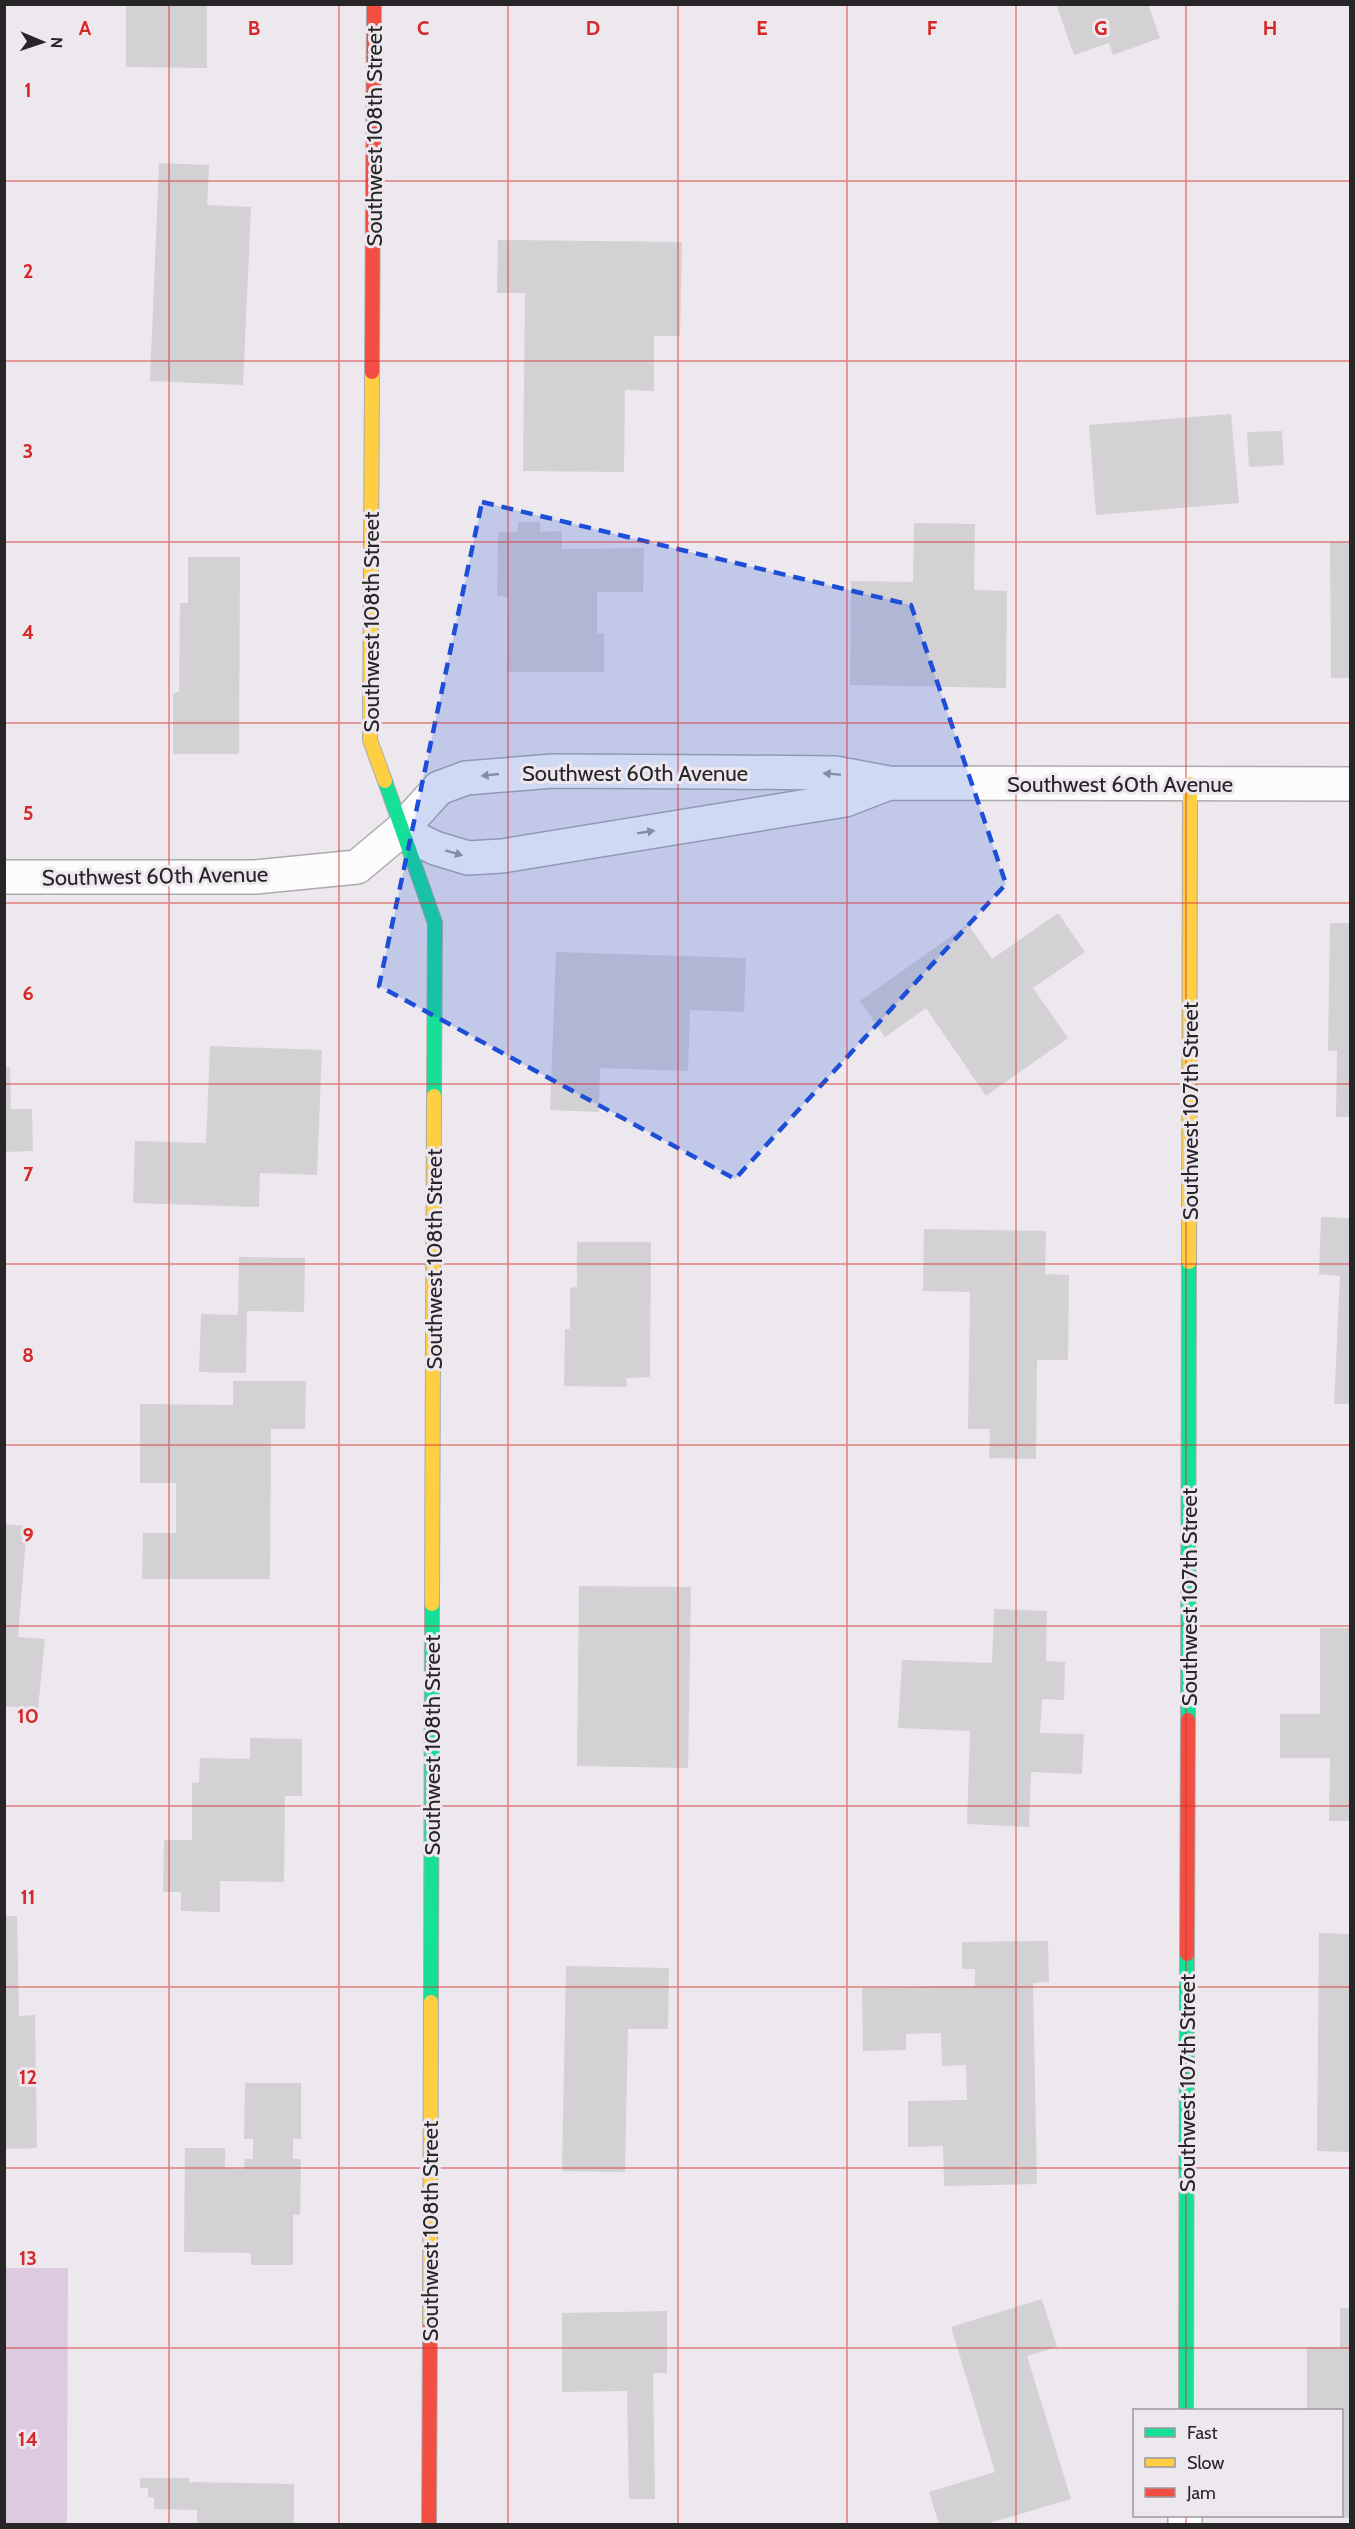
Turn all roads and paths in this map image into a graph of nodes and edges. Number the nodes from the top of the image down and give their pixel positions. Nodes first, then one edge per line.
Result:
1 (374, 4) edge
2 (889, 783) junction
3 (1190, 784) junction
4 (1350, 784) edge
5 (400, 831) junction
6 (4, 877) edge
7 (1186, 2409) edge
8 (429, 2524) edge

1 - 5 street, Southwest 108th Street
2 - 3 street, Southwest 60th Avenue
5 -> 2 street, Southwest 60th Avenue
2 -> 5 street, Southwest 60th Avenue
3 - 4 street, Southwest 60th Avenue
3 - 7 street, Southwest 107th Street
5 - 6 street, Southwest 60th Avenue
5 - 8 street, Southwest 108th Street

